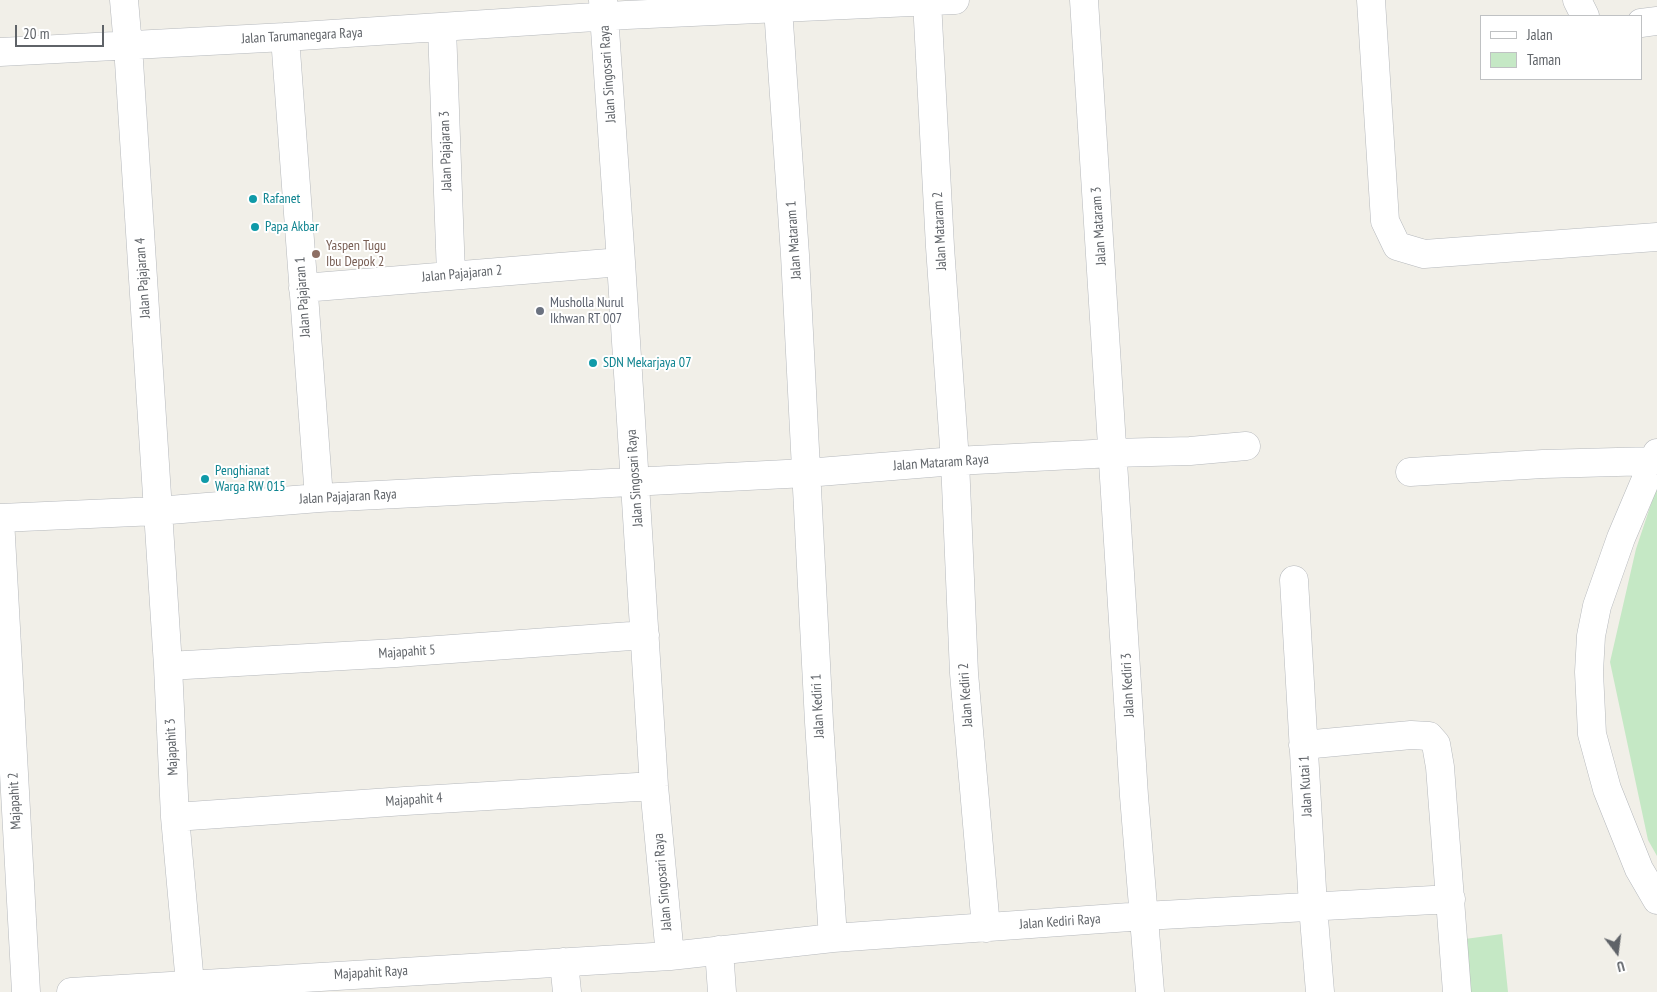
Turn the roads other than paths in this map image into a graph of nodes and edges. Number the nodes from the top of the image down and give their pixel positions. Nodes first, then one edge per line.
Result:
1 (124, 0) edge
2 (955, 0) edge
3 (1084, 0) edge
4 (1370, 0) edge
5 (1577, 0) edge
6 (927, 1) edge
7 (603, 8) edge
8 (778, 8) junction
9 (1584, 15) edge
10 (1657, 21) edge
11 (1642, 23) edge
12 (442, 28) junction
13 (285, 37) junction
14 (128, 46) junction
15 (0, 52) edge
16 (1657, 237) edge
17 (621, 262) junction
18 (451, 275) junction
19 (302, 288) junction
20 (1246, 446) dead end
21 (1113, 453) junction
22 (1656, 457) edge
23 (955, 461) junction
24 (1410, 472) dead end
25 (806, 473) junction
26 (635, 482) junction
27 (319, 498) junction
28 (158, 510) junction
29 (0, 519) edge
30 (1294, 580) dead end
31 (645, 635) junction
32 (168, 666) junction
33 (1304, 745) junction
34 (654, 786) junction
35 (175, 817) junction
36 (1451, 899) junction
37 (1657, 900) edge
38 (1313, 906) junction
39 (1144, 916) junction
40 (986, 928) junction
41 (833, 938) junction
42 (719, 950) junction
43 (670, 956) junction
44 (564, 962) junction
45 (190, 984) junction
46 (26, 992) edge
47 (71, 992) edge
48 (567, 992) edge
49 (722, 992) edge
50 (1150, 992) edge
51 (1320, 992) edge
52 (1457, 992) edge

1 - 14 street, Jalan Pajajaran 4
2 - 6 street, Jalan Tarumanegara Raya
3 - 21 street, Jalan Mataram 3
4 - 16 street
5 - 9 street
6 - 8 street, Jalan Tarumanegara Raya
6 - 23 street, Jalan Mataram 2
7 - 8 street, Jalan Tarumanegara Raya
7 - 12 street, Jalan Tarumanegara Raya
7 - 17 street, Jalan Singosari Raya
8 - 25 street, Jalan Mataram 1
10 - 11 street
12 - 13 street, Jalan Tarumanegara Raya
12 - 18 street, Jalan Pajajaran 3
13 - 14 street, Jalan Tarumanegara Raya
13 - 19 street, Jalan Pajajaran 1
14 - 15 street, Jalan Tarumanegara Raya
14 - 28 street, Jalan Pajajaran 4
17 - 18 street, Jalan Pajajaran 2
17 - 26 street, Jalan Singosari Raya
18 - 19 street, Jalan Pajajaran 2
19 - 27 street, Jalan Pajajaran 1
20 - 21 street, Jalan Mataram Raya
21 - 23 street, Jalan Mataram Raya
21 - 39 street, Jalan Kediri 3
22 - 24 street
22 - 37 street
23 - 25 street, Jalan Mataram Raya
23 - 40 street, Jalan Kediri 2
25 - 26 street, Jalan Mataram Raya
25 - 41 street, Jalan Kediri 1
26 - 27 street, Jalan Pajajaran Raya
26 - 31 street, Jalan Singosari Raya
27 - 28 street, Jalan Pajajaran Raya
28 - 29 street, Jalan Pajajaran Raya
28 - 32 street, Majapahit 3
29 - 46 street, Majapahit 2
30 - 33 street, Jalan Kutai 1
31 - 32 street, Majapahit 5
31 - 34 street, Jalan Singosari Raya
32 - 35 street, Majapahit 3
33 - 36 street
33 - 38 street, Jalan Kutai 1
34 - 35 street, Majapahit 4
34 - 43 street, Jalan Singosari Raya
35 - 45 street, Majapahit 3
36 - 38 street, Jalan Kediri Raya
36 - 52 street
38 - 39 street, Jalan Kediri Raya
38 - 51 street, Jalan Kutai 1
39 - 40 street, Jalan Kediri Raya
39 - 50 street, Jalan Kediri 3
40 - 41 street, Jalan Kediri Raya
41 - 42 street, Jalan Kediri Raya
42 - 43 street, Jalan Kediri Raya
42 - 49 street
43 - 44 street, Majapahit Raya
44 - 45 street, Majapahit Raya
44 - 48 street
45 - 47 street, Majapahit Raya

